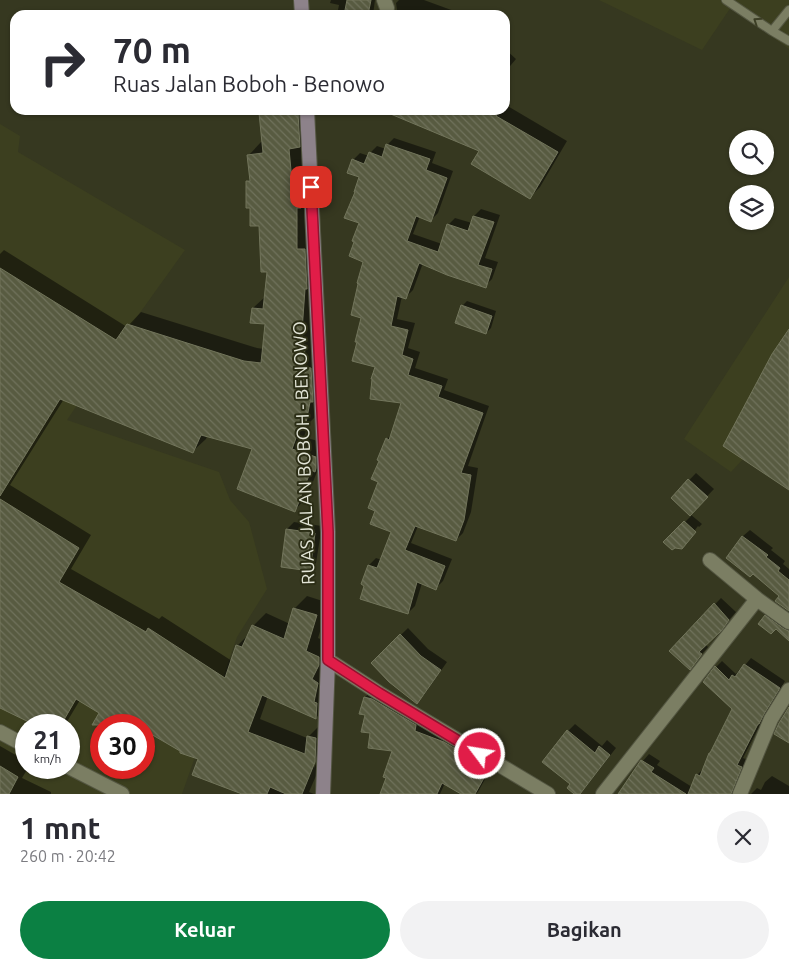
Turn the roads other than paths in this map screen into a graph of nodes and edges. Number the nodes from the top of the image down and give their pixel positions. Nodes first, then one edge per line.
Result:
1 (726, 0) edge
2 (789, 10) edge
3 (772, 31) junction
4 (789, 41) edge
5 (307, 115) edge
6 (710, 560) dead end
7 (758, 599) junction
8 (789, 622) edge
9 (328, 660) junction
10 (789, 690) edge
11 (0, 732) edge
12 (15, 740) edge
13 (80, 773) edge
14 (326, 792) edge
15 (122, 794) edge
16 (548, 794) edge
17 (602, 794) edge
18 (740, 794) edge

3 -> 1 lane
2 - 3 lane
3 - 4 lane
5 - 9 main road, RUAS JALAN BOBOH - BENOWO
6 - 7 street
7 - 8 street
7 - 17 street
9 - 14 main road, RUAS JALAN BOBOH - BENOWO
9 - 16 street
10 - 18 street
11 - 12 street
13 - 15 street

